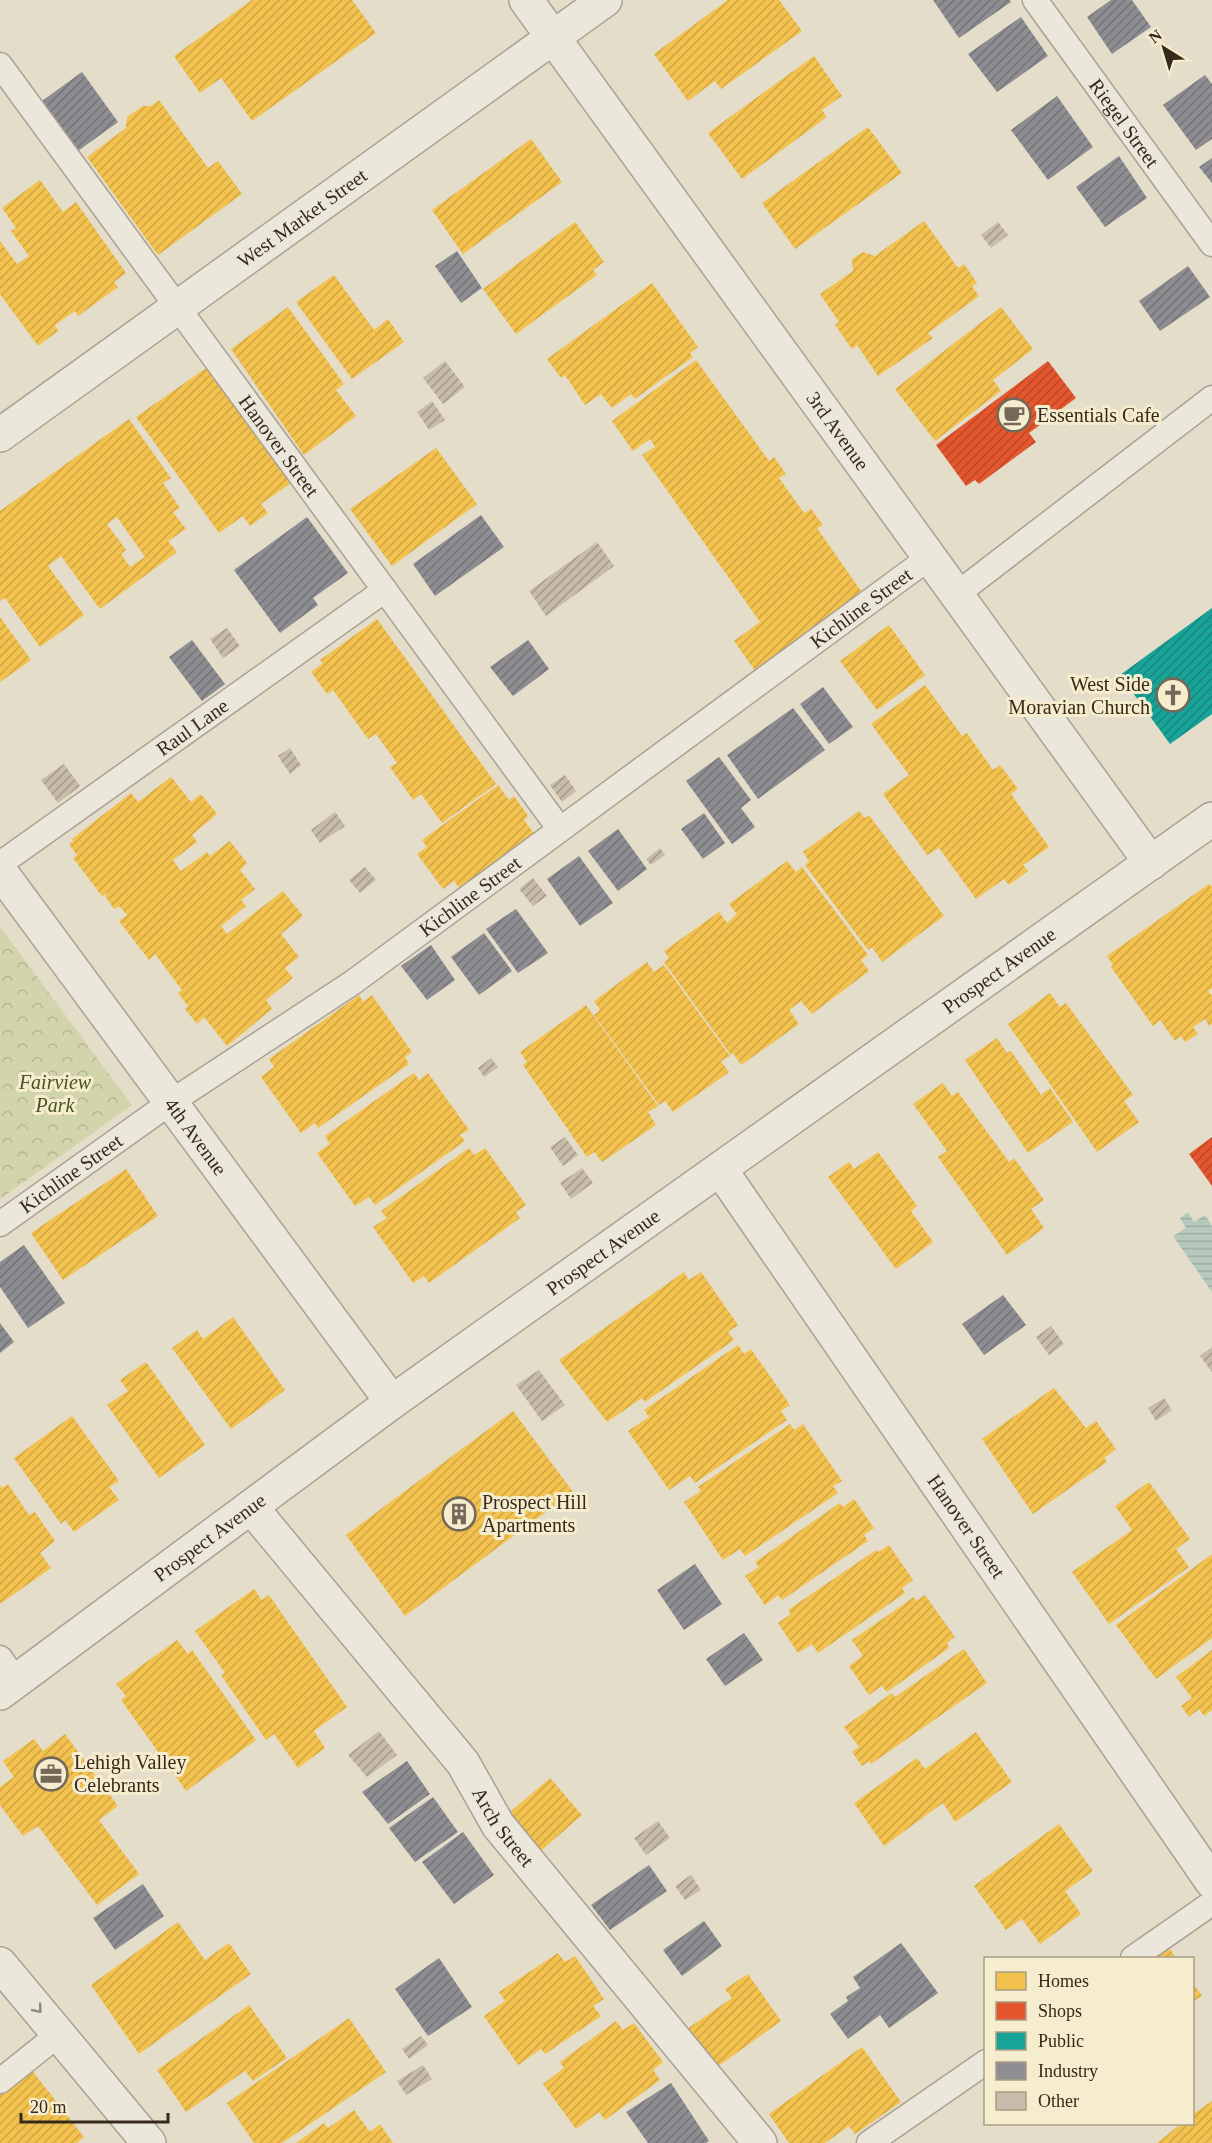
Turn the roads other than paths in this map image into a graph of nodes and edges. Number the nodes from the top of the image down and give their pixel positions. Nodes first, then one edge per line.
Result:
1 (526, 0) edge
2 (604, 0) edge
3 (1035, 0) edge
4 (554, 37) junction
5 (0, 65) edge
6 (1212, 244) edge
7 (178, 308) junction
8 (1212, 398) edge
9 (0, 435) edge
10 (930, 557) junction
11 (385, 590) junction
12 (957, 594) junction
13 (559, 828) junction
14 (1209, 829) edge
15 (1151, 863) junction
16 (0, 864) edge
17 (0, 871) edge
18 (171, 1102) junction
19 (720, 1169) junction
20 (0, 1224) edge
21 (392, 1402) junction
22 (251, 1507) junction
23 (5, 1678) edge
24 (1212, 1882) edge
25 (1212, 1903) edge
26 (1136, 1957) edge
27 (0, 1964) edge
28 (59, 2034) junction
29 (984, 2063) edge
30 (0, 2081) edge
31 (149, 2143) edge
32 (760, 2143) edge
33 (869, 2143) edge

1 - 4 street, 3rd Avenue
2 - 4 street, West Market Street
3 - 6 lane, Riegel Street
4 - 7 street, West Market Street
4 - 10 street, 3rd Avenue
5 - 7 lane, Hanover Street
7 - 9 street, West Market Street
7 - 11 lane, Hanover Street
8 - 12 lane
10 - 12 street, 3rd Avenue
10 - 13 lane, Kichline Street
11 - 13 lane, Hanover Street
11 - 16 lane, Raul Lane
12 - 15 street, 3rd Avenue
13 - 18 lane, Kichline Street
14 - 15 street, Prospect Avenue
15 - 19 street, Prospect Avenue
17 - 18 street, 4th Avenue
18 - 20 lane, Kichline Street
18 - 21 street, 4th Avenue
19 - 21 street, Prospect Avenue
19 - 24 street, Hanover Street
21 - 22 street, Prospect Avenue
22 - 23 street, Prospect Avenue
22 - 32 street, Arch Street
25 - 26 lane
27 -> 28 street
28 - 30 lane
28 - 31 street
29 - 33 lane

